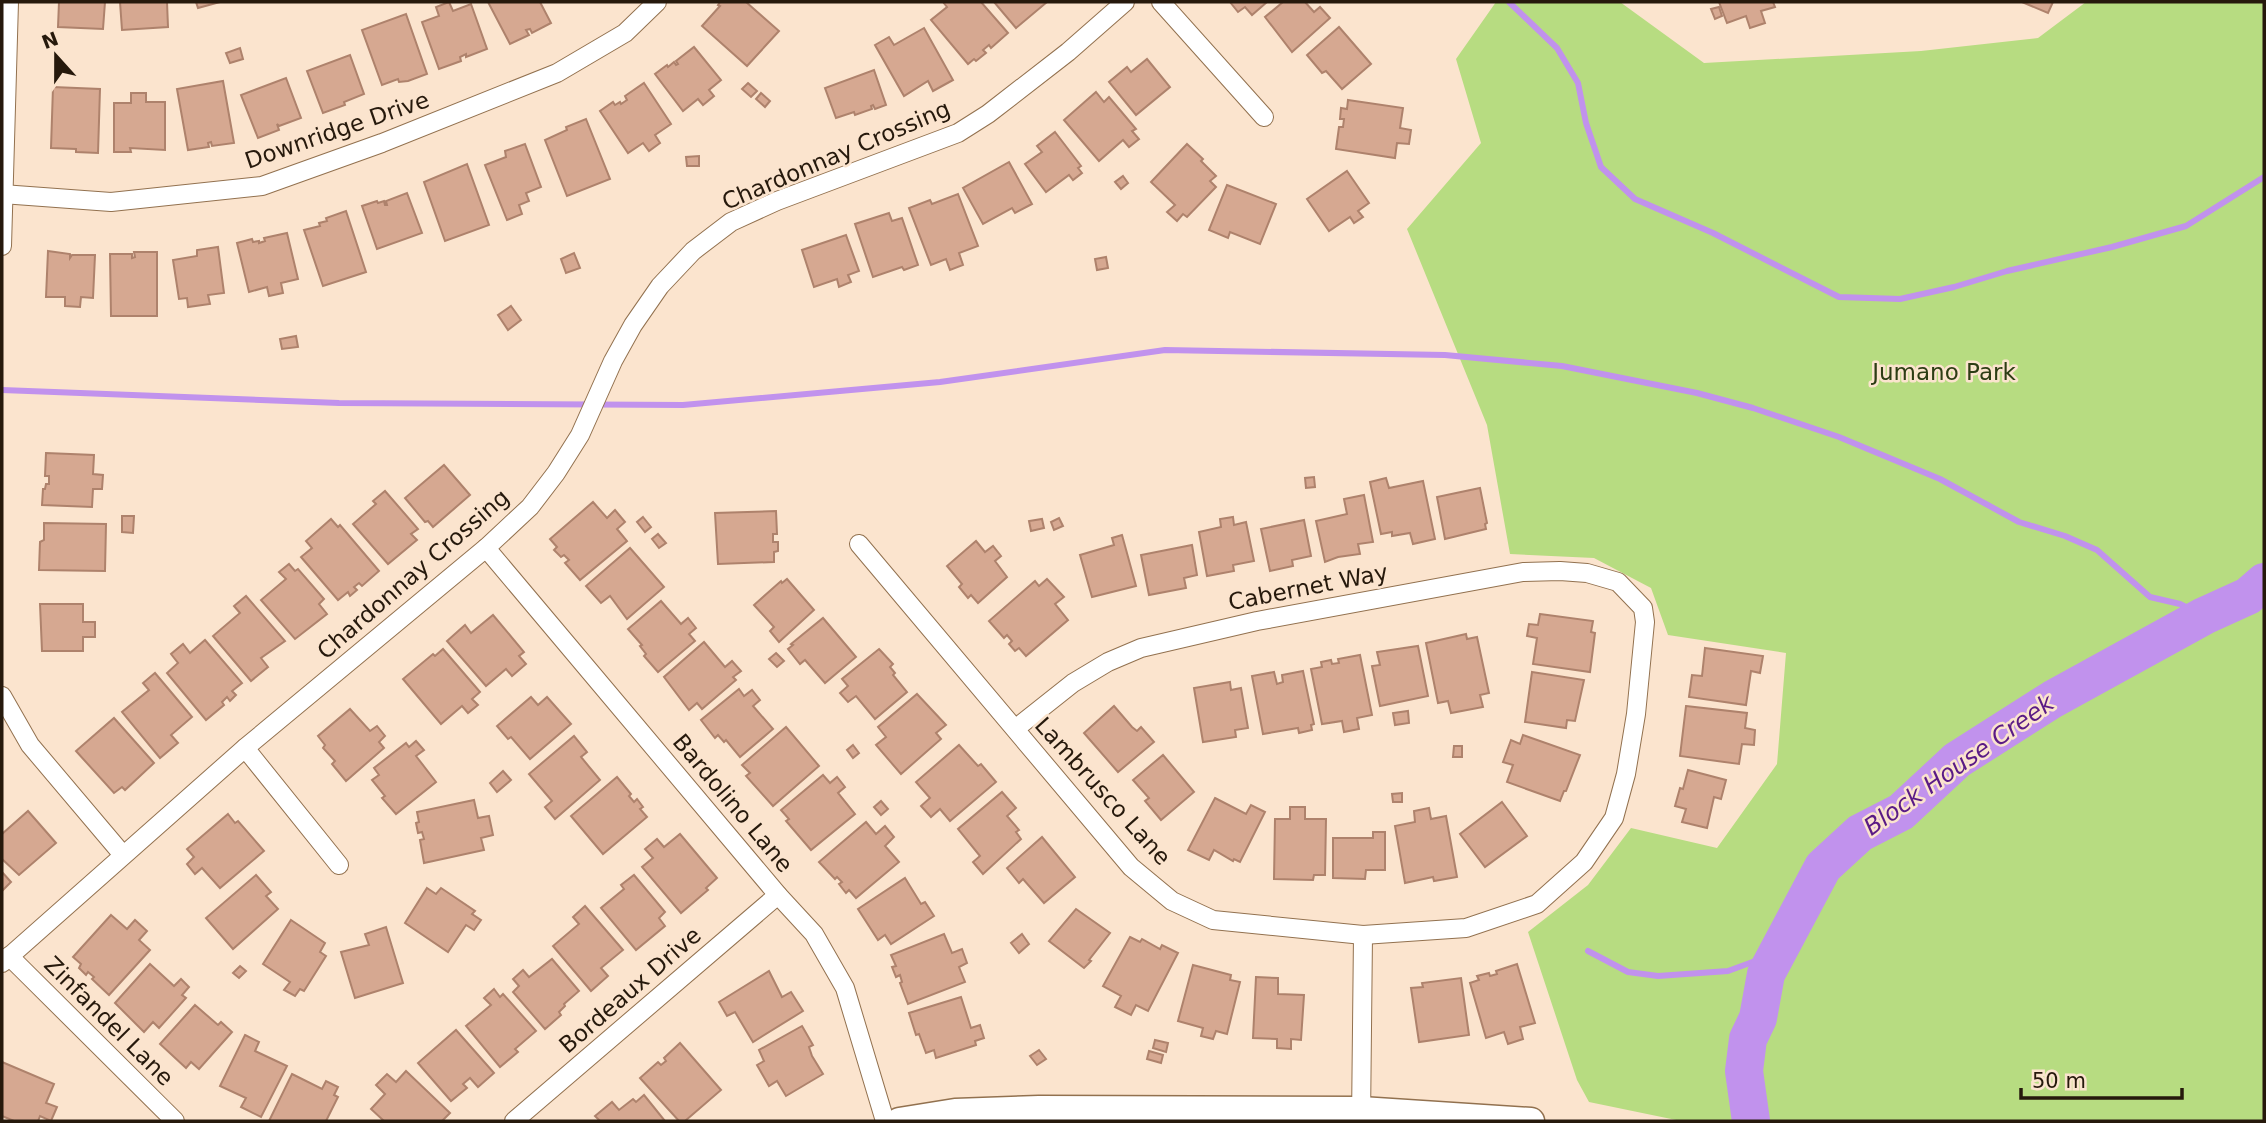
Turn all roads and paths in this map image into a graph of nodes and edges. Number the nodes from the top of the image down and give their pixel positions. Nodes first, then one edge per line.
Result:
1 (9, 2) edge
2 (657, 2) edge
3 (1125, 2) edge
4 (1161, 2) edge
5 (1264, 117) dead end
6 (3, 194) edge
7 (2, 246) edge
8 (859, 544) dead end
9 (486, 548) junction
10 (1630, 594) joint
11 (2, 696) edge
12 (1015, 729) junction
13 (245, 748) junction
14 (123, 855) junction
15 (339, 865) dead end
16 (778, 895) junction
17 (1363, 935) junction
18 (5, 960) edge
19 (1361, 1116) edge
20 (175, 1121) edge
21 (514, 1121) edge
22 (885, 1121) edge
23 (899, 1121) edge
24 (1531, 1121) edge

1 - 6 street
2 - 6 street, Downridge Drive
3 - 9 street, Chardonnay Crossing
4 - 5 street
6 - 7 street
8 - 12 street, Lambrusco Lane
9 - 13 street, Chardonnay Crossing
9 - 16 street, Bardolino Lane
10 - 12 street, Cabernet Way
10 - 17 street, Lambrusco Lane
11 - 14 street
12 - 17 street, Lambrusco Lane
13 - 14 street, Chardonnay Crossing
13 - 15 street
14 - 18 street, Chardonnay Crossing
16 - 21 street, Bordeaux Drive
16 - 22 street, Bardolino Lane
17 - 19 street
18 - 20 street, Zinfandel Lane
19 - 23 street
19 - 24 street

